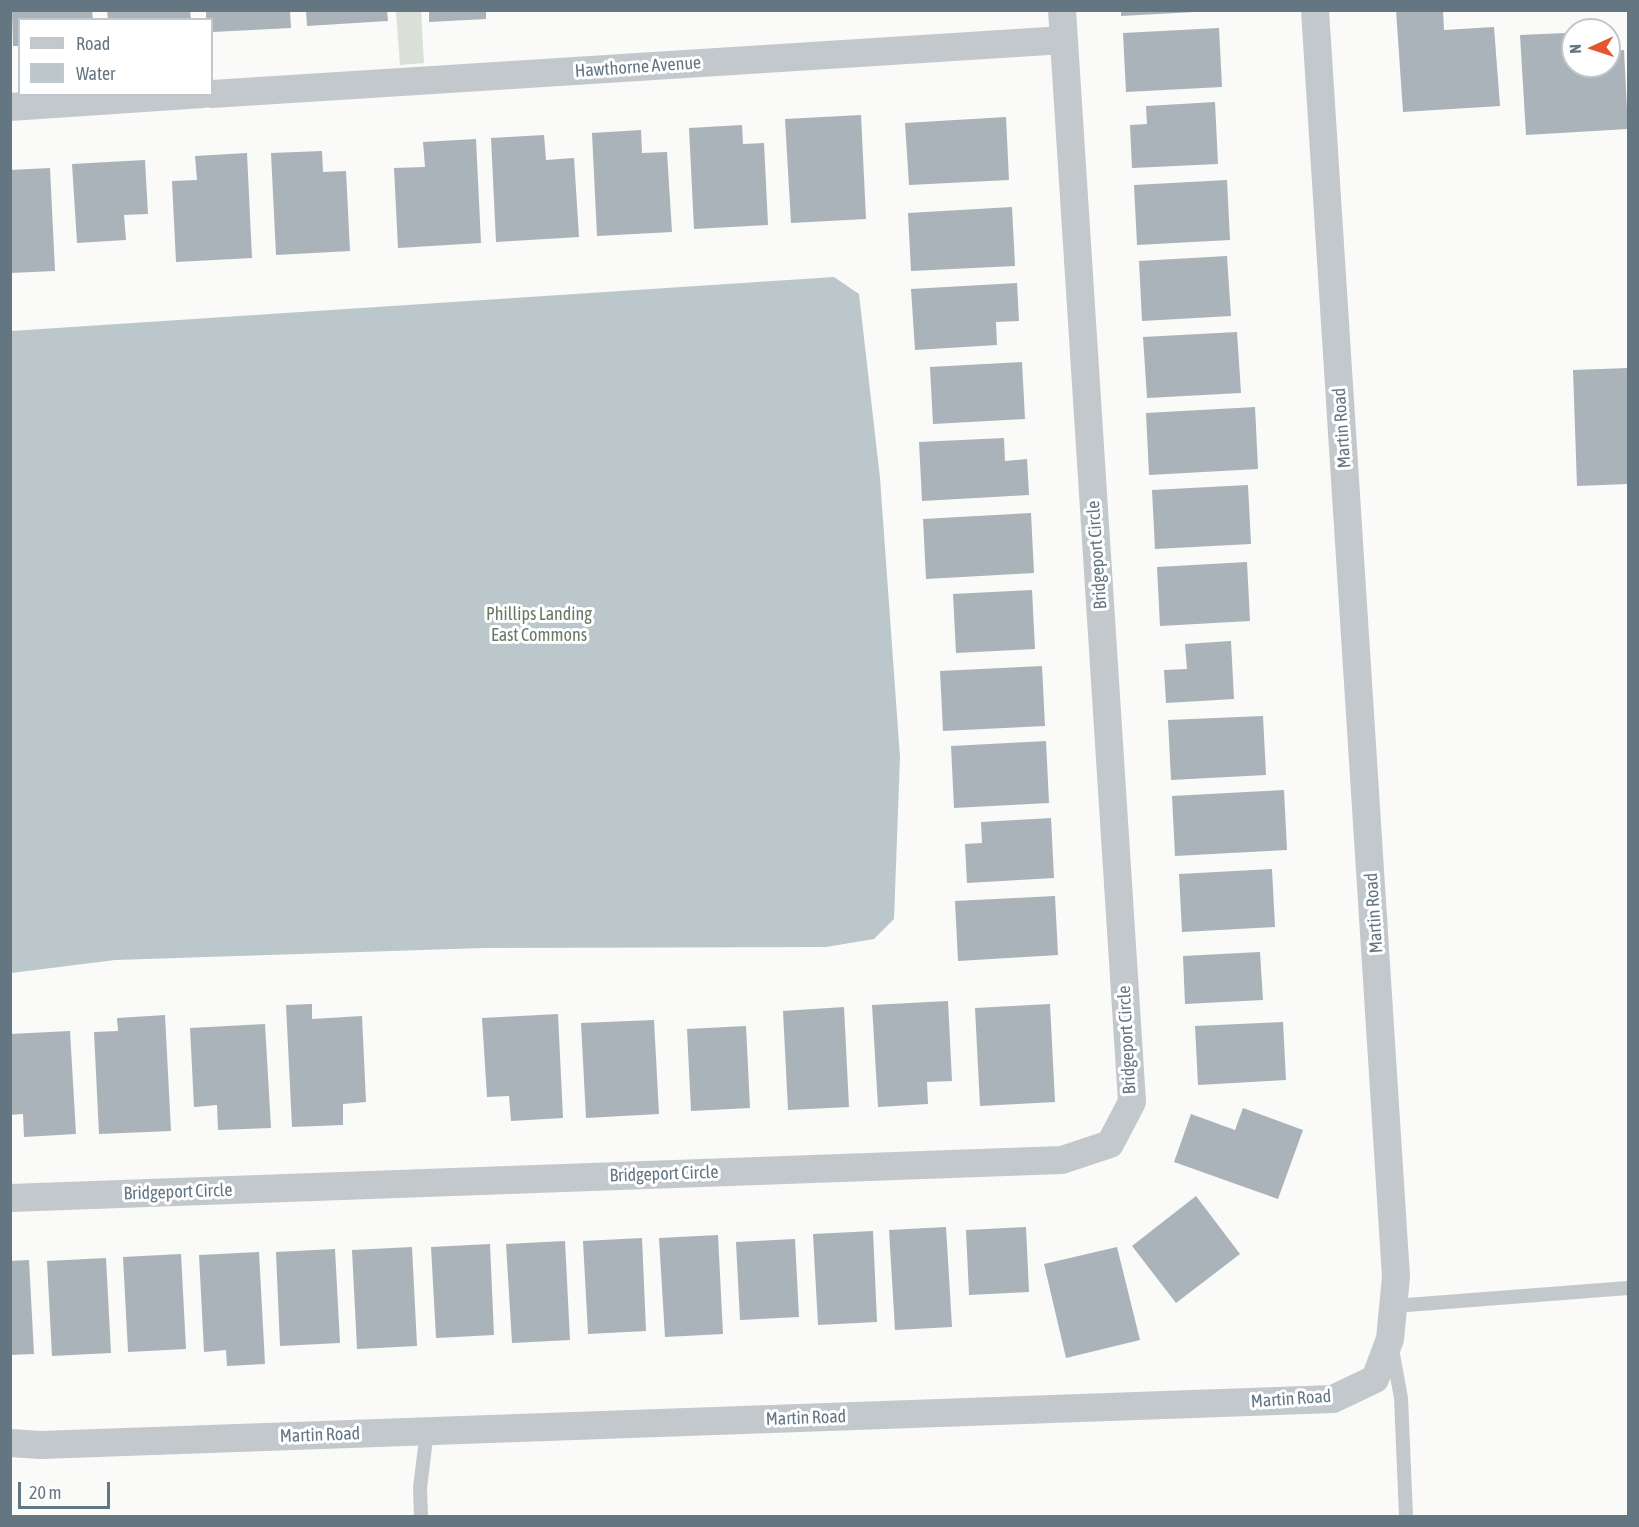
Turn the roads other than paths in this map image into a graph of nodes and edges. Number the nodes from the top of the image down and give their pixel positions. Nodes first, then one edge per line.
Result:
1 (1062, 10) edge
2 (1315, 10) edge
3 (1064, 40) junction
4 (213, 94) edge
5 (173, 96) edge
6 (10, 107) edge
7 (10, 1198) edge
8 (1629, 1288) edge
9 (1394, 1306) junction
10 (1390, 1339) junction
11 (427, 1431) junction
12 (10, 1443) edge
13 (421, 1516) edge
14 (1406, 1516) edge

1 - 3 street, Bridgeport Circle
2 - 9 street, Martin Road
3 - 4 street, Hawthorne Avenue
3 - 7 street, Bridgeport Circle
5 - 6 street
8 - 9 lane
9 - 10 street, Martin Road
10 - 11 street, Martin Road
10 - 14 lane
11 - 12 street, Martin Road
11 - 13 lane

